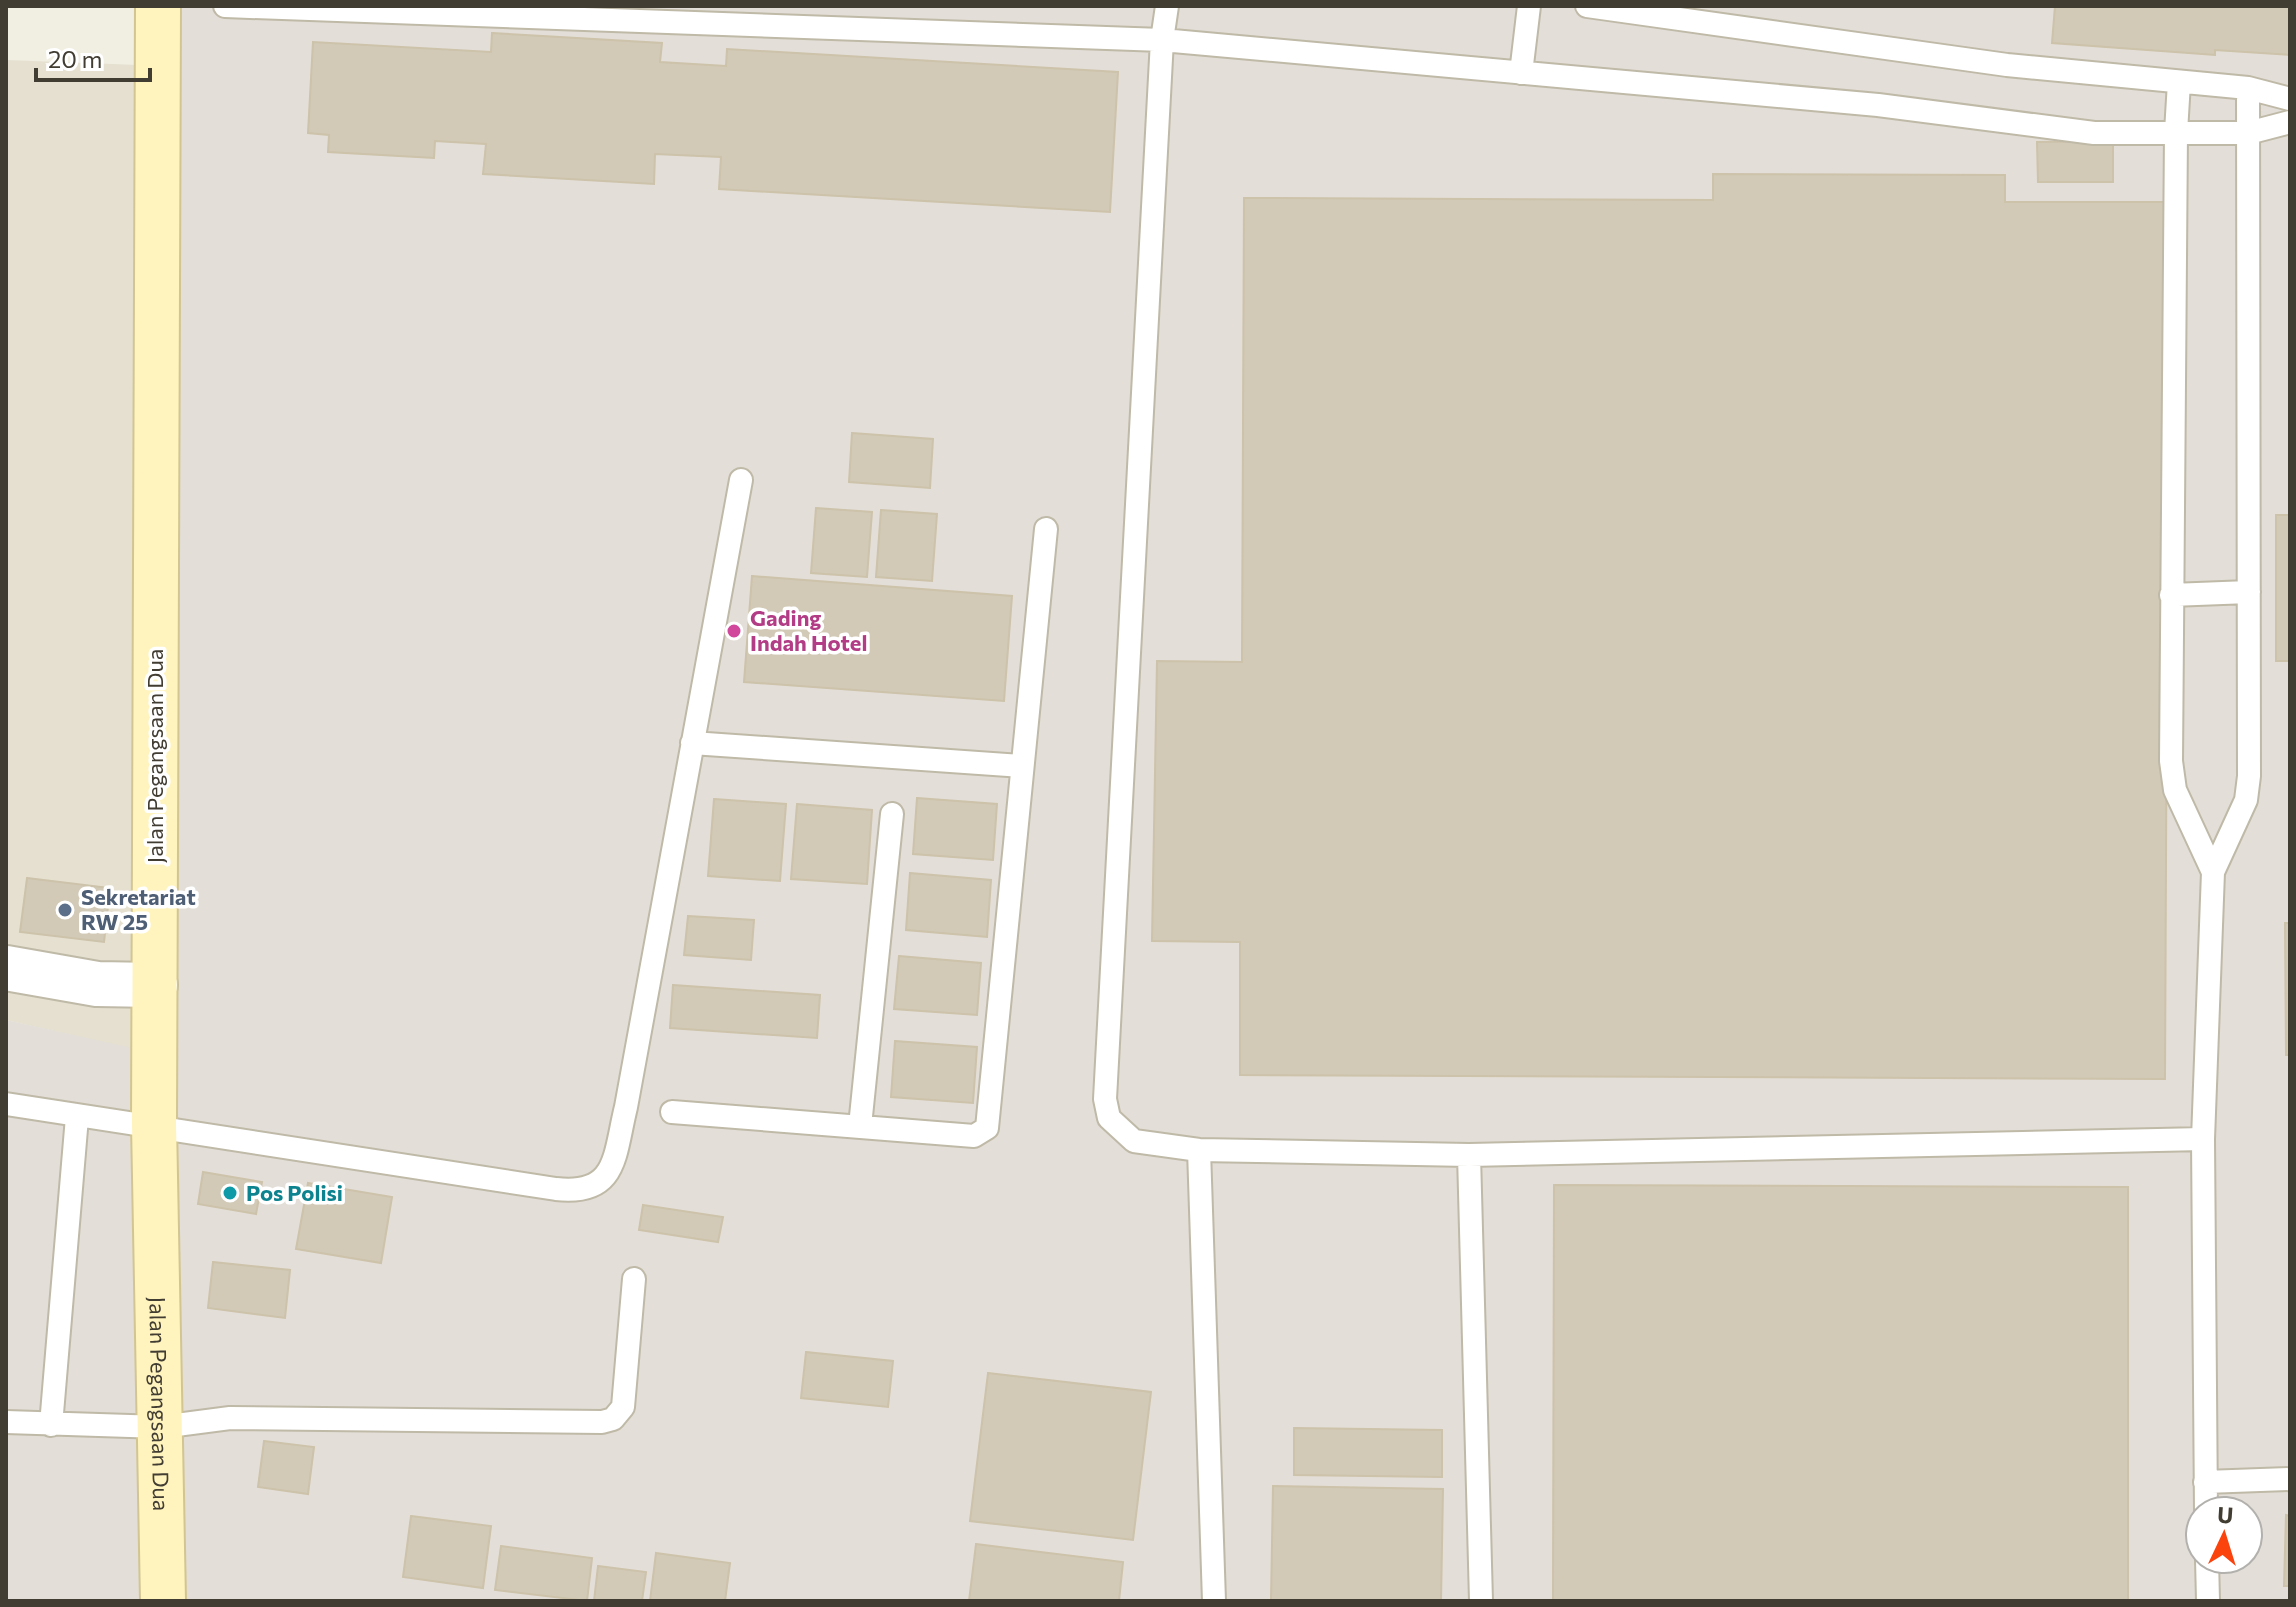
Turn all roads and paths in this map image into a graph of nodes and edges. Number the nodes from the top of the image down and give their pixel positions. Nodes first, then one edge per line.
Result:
1 (158, 6) edge
2 (225, 6) edge
3 (1167, 6) edge
4 (1529, 6) edge
5 (1587, 6) edge
6 (1162, 40) junction
7 (1521, 73) junction
8 (2179, 82) junction
9 (2248, 88) junction
10 (2290, 99) edge
11 (2290, 122) edge
12 (2176, 132) junction
13 (2248, 133) junction
14 (741, 480) dead end
15 (1046, 529) dead end
16 (2249, 592) junction
17 (2171, 595) junction
18 (692, 743) junction
19 (1021, 766) junction
20 (892, 814) dead end
21 (2213, 872) junction
22 (6, 968) edge
23 (155, 985) junction
24 (6, 1104) edge
25 (672, 1112) dead end
26 (77, 1117) junction
27 (154, 1124) junction
28 (860, 1126) junction
29 (2203, 1139) junction
30 (1199, 1150) junction
31 (1469, 1155) junction
32 (634, 1279) dead end
33 (6, 1422) edge
34 (51, 1425) junction
35 (161, 1427) junction
36 (2290, 1479) edge
37 (2205, 1482) junction
38 (2205, 1495) edge
39 (2207, 1575) edge
40 (163, 1601) edge
41 (1214, 1601) edge
42 (1481, 1601) edge
43 (2208, 1601) edge

1 - 23 main road, Jalan Pegangsaan Dua
2 - 6 lane
3 - 6 lane
4 - 7 lane
5 - 8 lane
6 - 7 lane
6 - 30 lane
7 - 12 lane
8 - 9 lane
8 - 12 lane
9 - 10 lane
9 - 13 lane
11 - 13 lane
12 - 13 lane
12 - 17 lane
13 - 16 lane
14 - 18 lane
15 - 19 lane
16 - 17 lane
16 - 21 lane
17 - 21 lane
18 - 19 lane
18 - 27 lane
19 - 28 lane
20 - 28 lane
21 - 29 lane
22 - 23 street
23 - 27 main road, Jalan Pegangsaan Dua
24 - 26 lane
25 - 28 lane
26 - 27 lane
26 - 34 lane
27 - 35 main road, Jalan Pegangsaan Dua
29 - 31 lane
29 - 37 lane
30 - 31 lane
30 - 41 lane
31 - 42 lane
32 - 35 lane
33 - 34 lane
34 - 35 lane
35 - 40 main road, Jalan Pegangsaan Dua
36 - 37 lane
37 - 38 lane
39 - 43 lane

